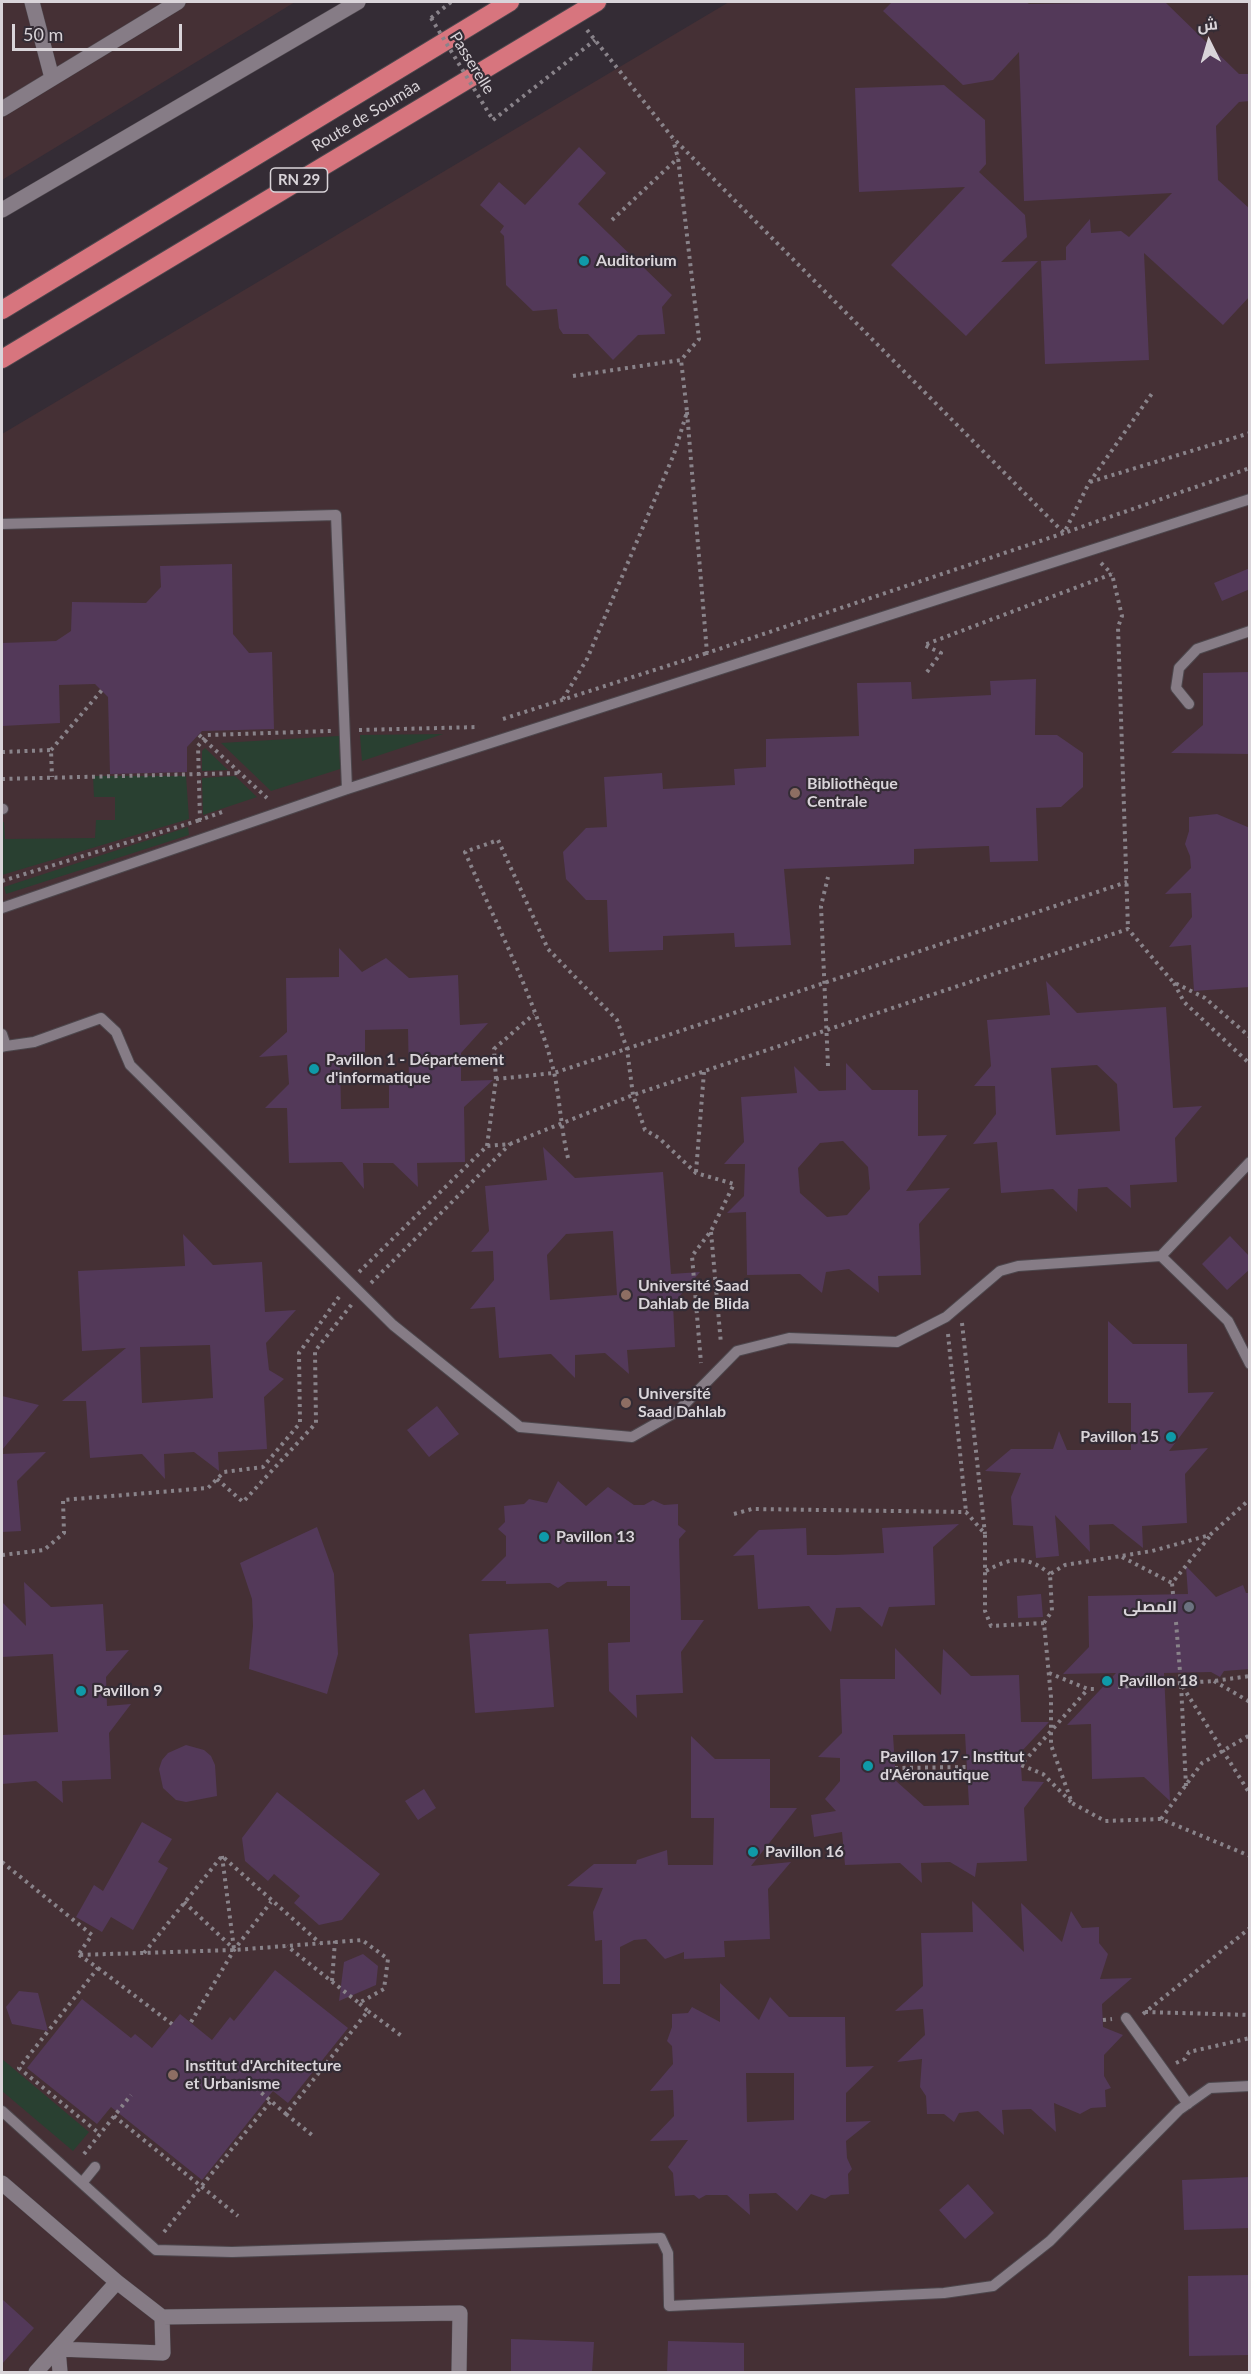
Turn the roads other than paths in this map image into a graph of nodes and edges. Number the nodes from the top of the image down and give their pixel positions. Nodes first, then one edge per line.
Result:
1 (32, 2) edge
2 (178, 2) edge
3 (358, 2) edge
4 (510, 2) edge
5 (597, 2) edge
6 (52, 78) junction
7 (2, 109) edge
8 (2, 210) edge
9 (2, 310) edge
10 (2, 359) edge
11 (1250, 499) edge
12 (2, 524) edge
13 (1250, 631) edge
14 (1189, 704) dead end
15 (347, 789) junction
16 (2, 908) edge
17 (2, 1034) edge
18 (4, 1046) edge
19 (1250, 1162) edge
20 (1161, 1256) junction
21 (1250, 1364) edge
22 (1126, 2018) road end
23 (1250, 2086) edge
24 (1188, 2104) junction
25 (2, 2111) edge
26 (93, 2169) road end
27 (2, 2182) edge
28 (82, 2183) junction
29 (117, 2282) junction
30 (162, 2317) junction
31 (58, 2349) junction
32 (36, 2373) edge
33 (60, 2373) edge
34 (459, 2373) edge

1 - 6 street
2 - 6 street
3 - 8 street
4 - 9 highway, Route de Soumâa / RN 29
5 - 10 highway, Route de Soumâa / RN 29
6 - 7 street
11 - 15 lane
12 - 15 lane
13 - 14 lane
15 - 16 lane
17 - 18 lane
18 - 20 lane
19 - 20 lane
20 - 21 lane
22 - 24 lane
23 - 24 lane
24 - 28 lane
25 - 28 lane
26 - 28 lane
27 - 29 street
29 - 30 street
29 - 31 street
30 - 31 street
30 - 34 street
31 - 32 street
31 - 33 street

